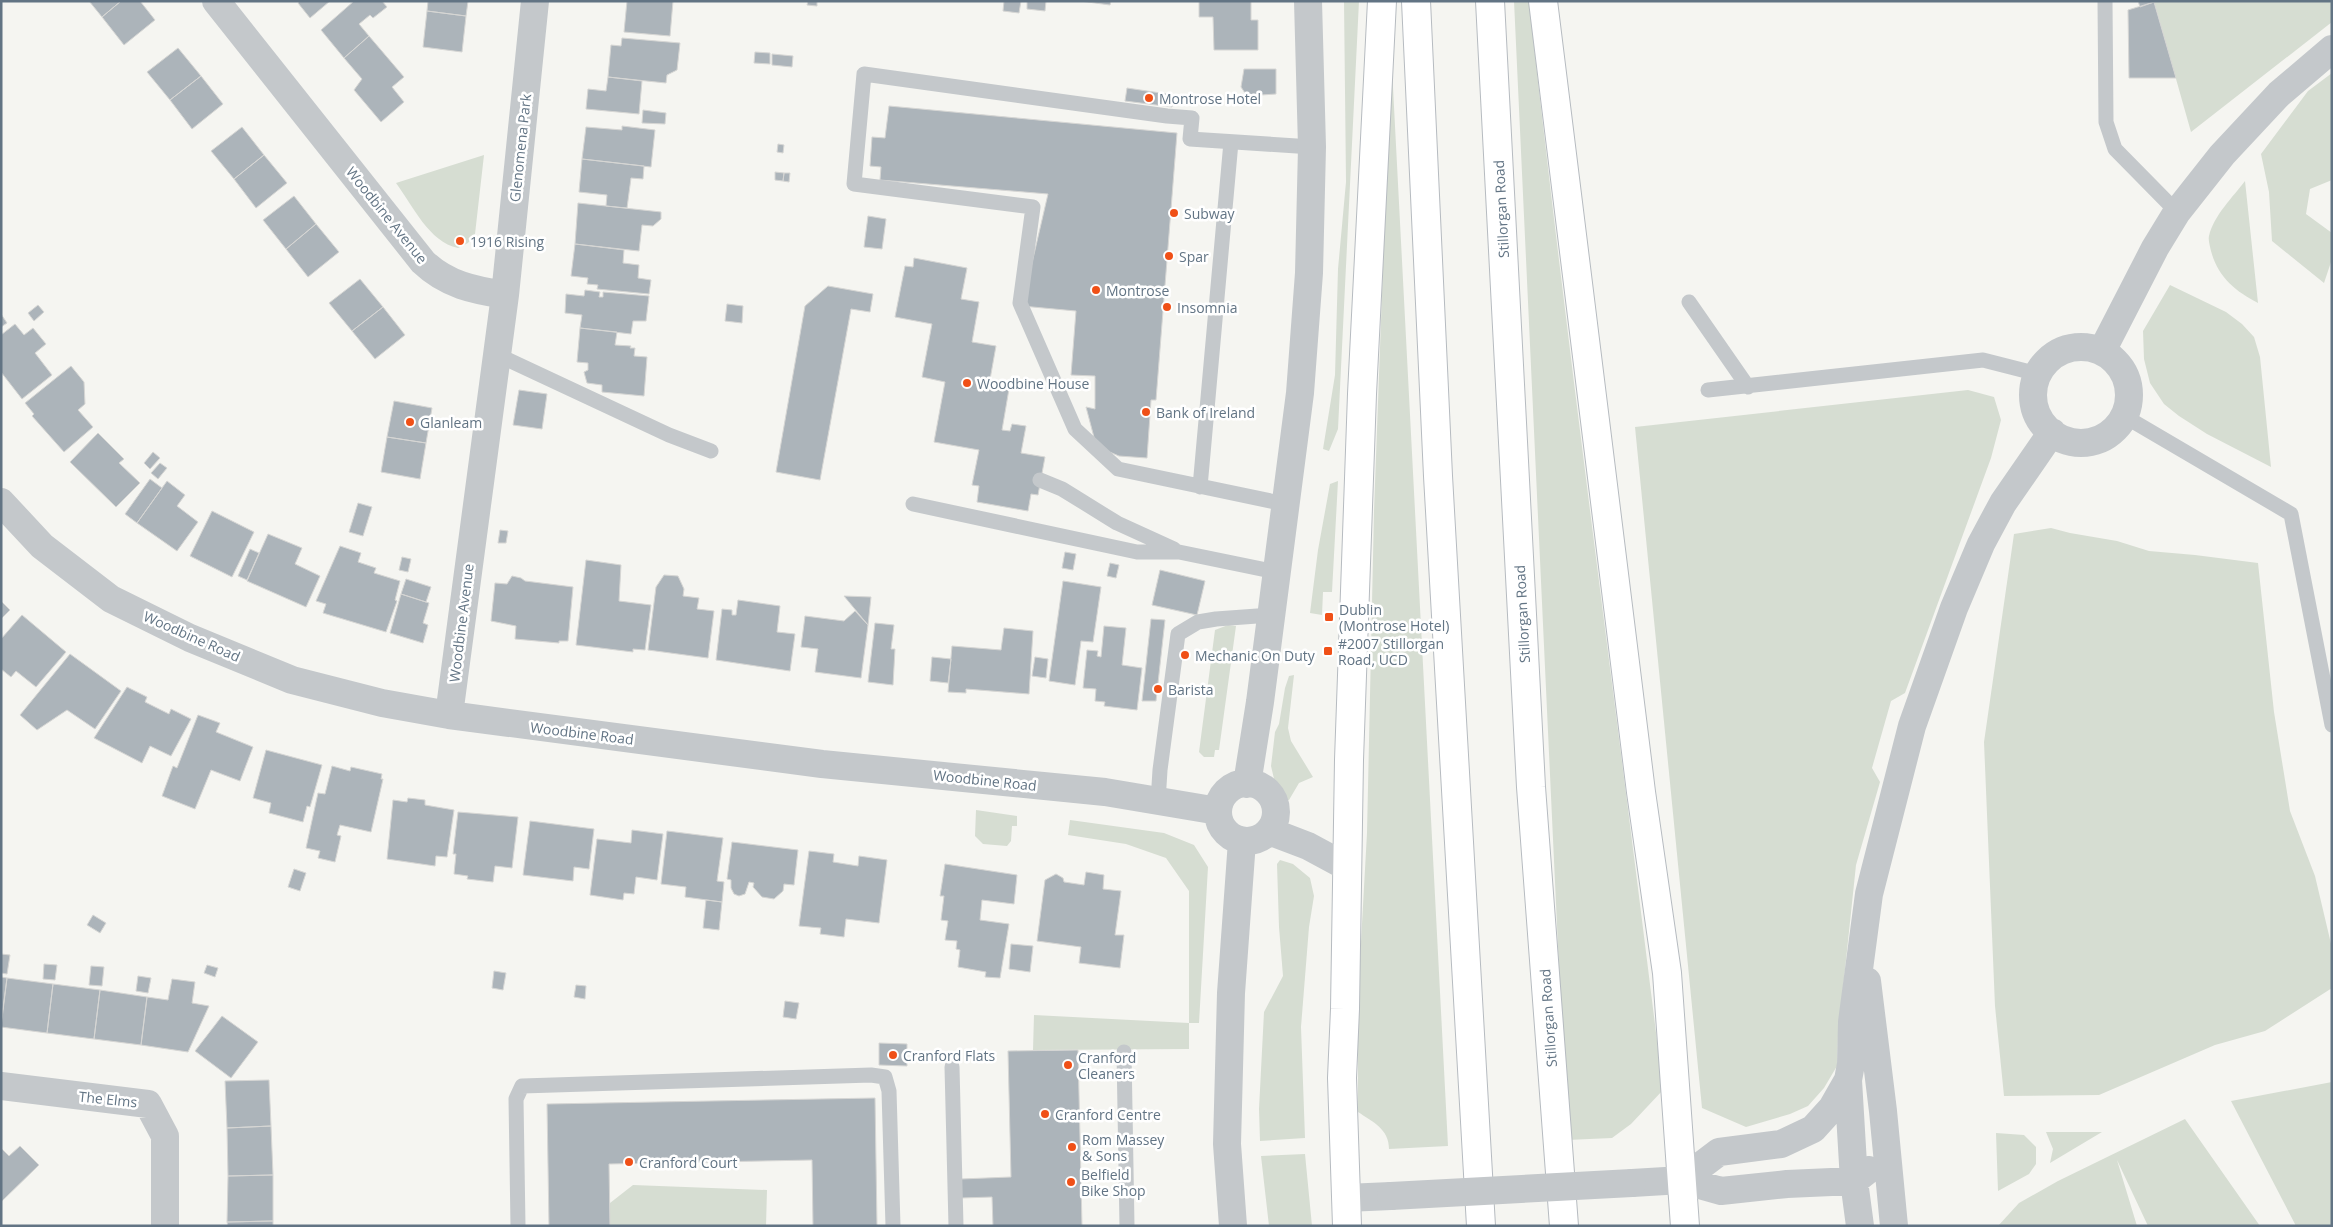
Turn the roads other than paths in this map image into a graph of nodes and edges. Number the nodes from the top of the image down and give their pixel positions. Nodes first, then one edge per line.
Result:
1 (216, 1) edge
2 (535, 1) edge
3 (1308, 1) edge
4 (1382, 1) edge
5 (1416, 1) edge
6 (1490, 1) edge
7 (1543, 1) edge
8 (2105, 1) edge
9 (2332, 49) edge
10 (1231, 142) junction
11 (1312, 147) junction
12 (2177, 212) junction
13 (505, 295) junction
14 (1689, 302) dead end
15 (2102, 351) junction
16 (498, 356) junction
17 (2038, 374) junction
18 (1748, 387) junction
19 (1708, 390) dead end
20 (2124, 416) junction
21 (2052, 432) junction
22 (711, 451) dead end
23 (1040, 480) dead end
24 (1200, 487) junction
25 (1, 502) edge
26 (913, 504) dead end
27 (1285, 504) junction
28 (1180, 552) junction
29 (1276, 572) junction
30 (1271, 615) junction
31 (449, 715) junction
32 (2332, 725) edge
33 (1247, 784) junction
34 (1158, 802) junction
35 (1218, 811) junction
36 (1269, 831) junction
37 (1242, 841) junction
38 (1347, 867) junction
39 (1862, 942) junction
40 (1124, 1052) dead end
41 (952, 1067) dead end
42 (1848, 1080) junction
43 (1, 1086) edge
44 (1887, 1154) junction
45 (1682, 1180) junction
46 (1854, 1181) junction
47 (1346, 1198) junction
48 (165, 1226) edge
49 (518, 1226) edge
50 (893, 1226) edge
51 (956, 1226) edge
52 (1127, 1226) edge
53 (1233, 1226) edge
54 (1347, 1226) edge
55 (1481, 1226) edge
56 (1564, 1226) edge
57 (1685, 1226) edge
58 (1860, 1226) edge
59 (1894, 1226) edge

1 - 13 street, Woodbine Avenue
2 - 13 street, Glenomena Park
3 - 11 street
4 - 38 main road
5 - 55 main road
6 - 56 main road, Stillorgan Road
7 - 45 main road
8 - 12 lane
9 - 12 street
10 - 11 lane
10 - 24 lane
10 - 24 lane
11 - 27 street
12 - 15 street
13 - 16 street, Woodbine Avenue
14 - 18 lane
15 - 17 street
15 - 20 street
16 - 22 lane
16 - 31 street, Woodbine Avenue
17 - 18 lane
17 - 21 street
18 - 19 lane
20 - 21 street
20 - 32 lane
21 - 39 street
23 - 28 lane
24 - 27 lane
25 - 31 street, Woodbine Road
26 - 28 lane
27 - 29 street
28 - 29 lane
29 - 30 street
30 - 33 street
30 - 34 lane
31 - 34 street, Woodbine Road
33 - 35 street
33 - 36 street
34 - 35 street, Woodbine Road
35 - 37 street
36 - 37 street
36 - 38 street
37 - 53 street
38 - 47 main road
39 - 42 street
39 - 44 street
40 - 52 lane
41 - 51 lane
42 - 45 street
42 - 46 street
43 - 48 street, The Elms
44 - 46 street
44 - 59 street
45 - 46 street
45 - 47 street, bridge
45 - 57 main road
46 - 58 street
47 - 54 main road
49 - 50 lane

